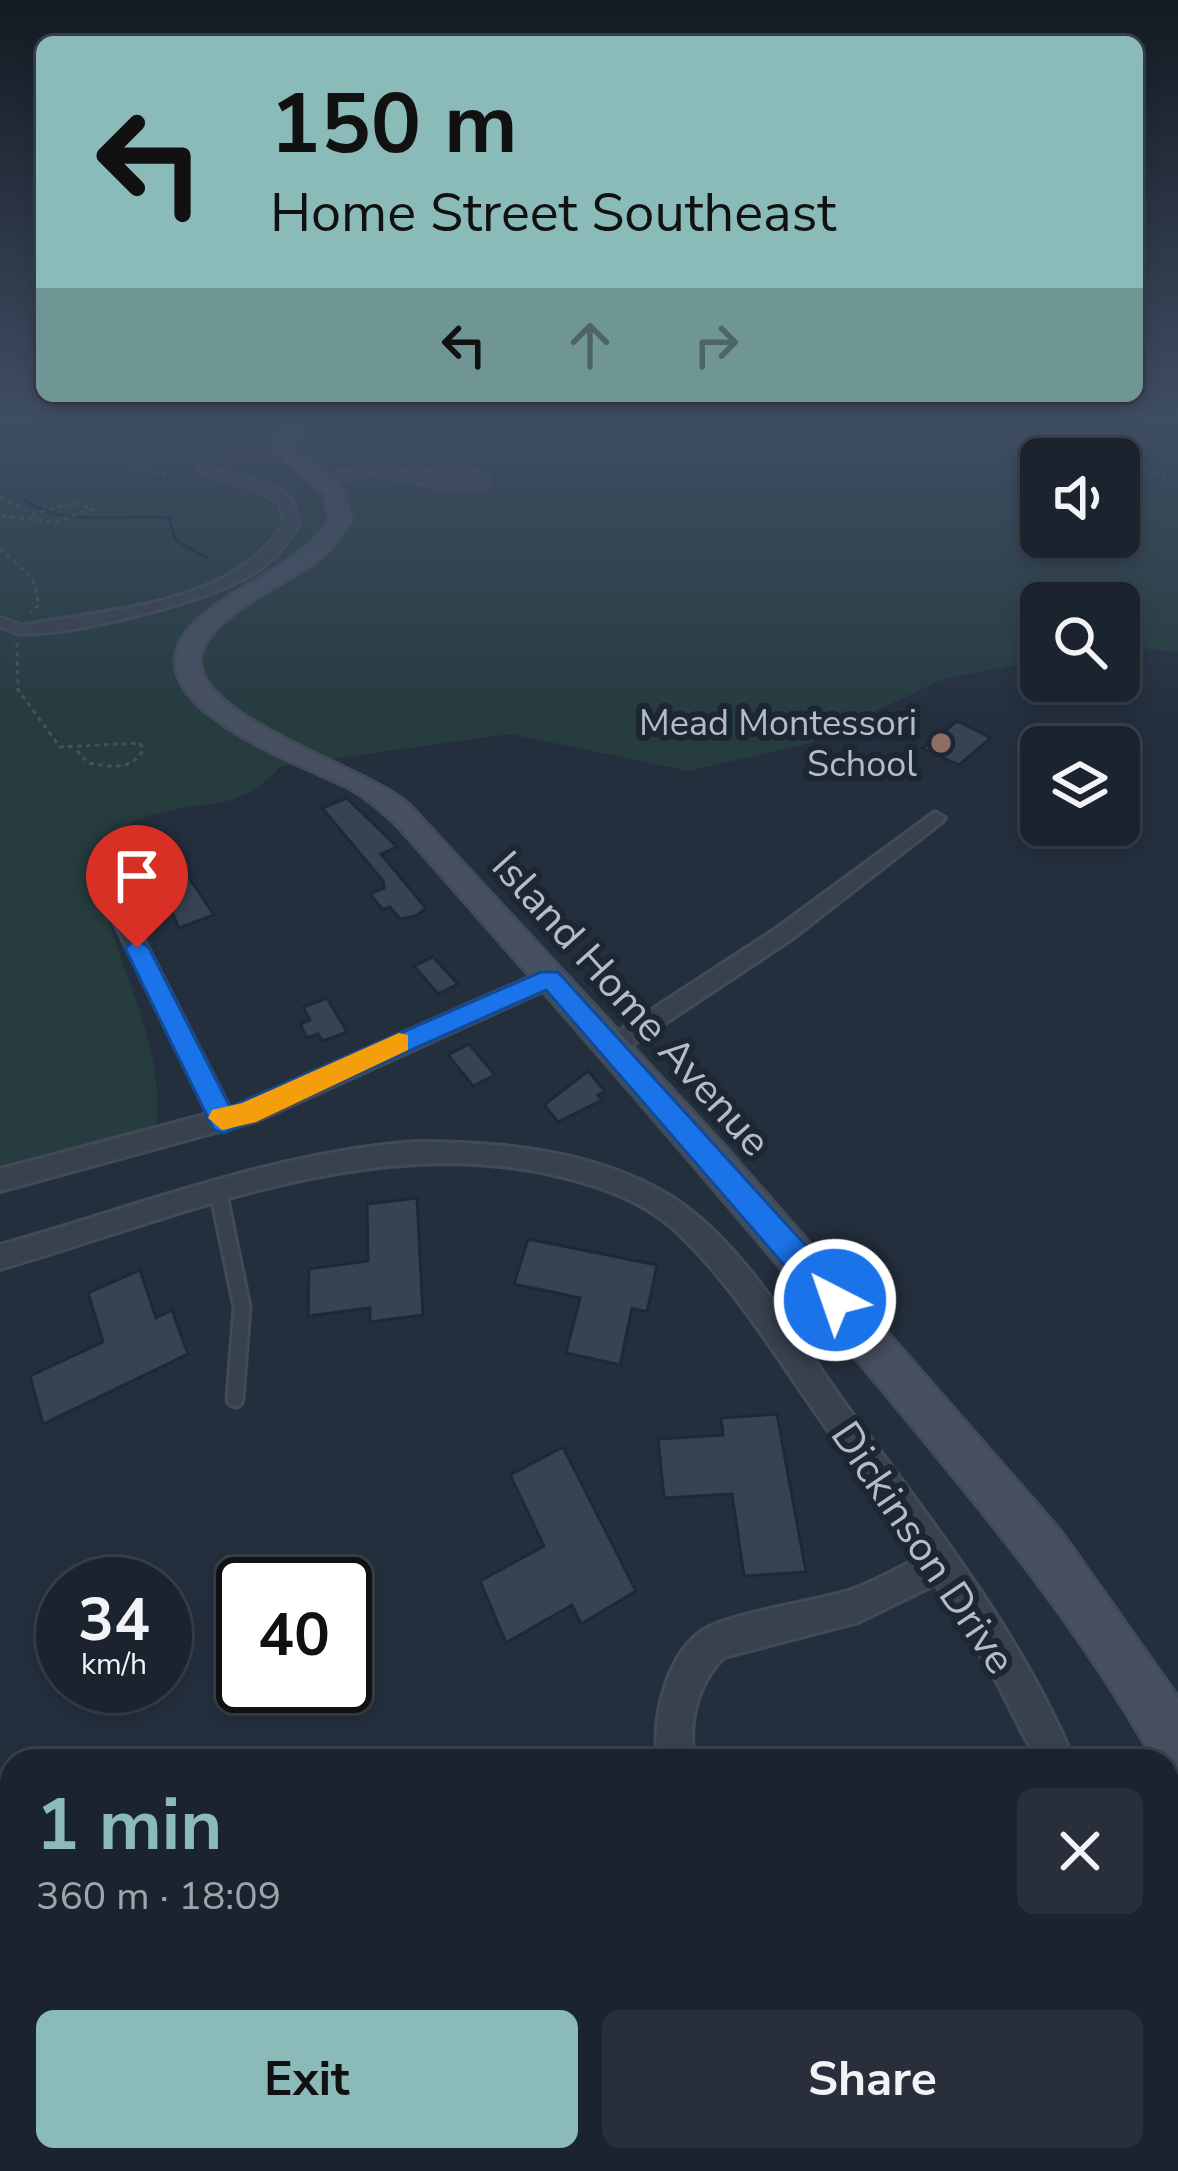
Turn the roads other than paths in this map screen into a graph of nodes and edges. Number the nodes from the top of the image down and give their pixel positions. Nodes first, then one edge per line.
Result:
1 (290, 516) edge
2 (338, 516) edge
3 (0, 622) edge
4 (24, 628) junction
5 (0, 632) edge
6 (934, 818) dead end
7 (112, 897) dead end
8 (550, 978) junction
9 (612, 1048) junction
10 (224, 1122) junction
11 (0, 1180) edge
12 (219, 1196) junction
13 (0, 1257) edge
14 (235, 1400) dead end
15 (943, 1563) junction
16 (674, 1749) edge
17 (1050, 1749) edge
18 (1178, 1749) edge

1 - 4 street
2 - 8 street, Island Home Avenue
3 - 4 lane
4 - 5 lane
6 - 9 street
7 - 10 street
8 - 9 street, Island Home Avenue
8 - 10 street
9 - 18 street, Island Home Avenue
10 - 11 street
12 - 13 street, Dickinson Drive
12 - 14 lane
12 - 15 street, Dickinson Drive
15 - 16 street
15 - 17 street, Dickinson Drive

